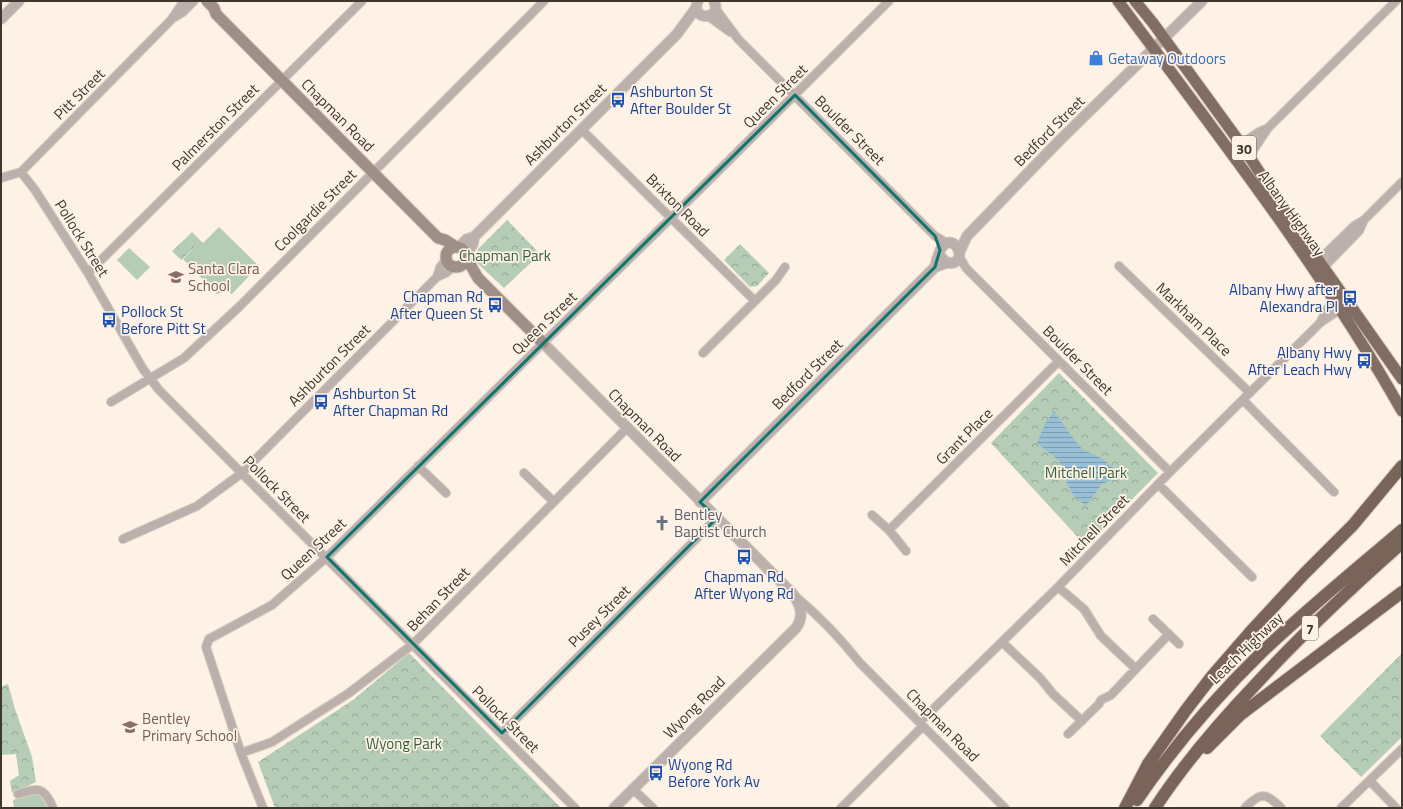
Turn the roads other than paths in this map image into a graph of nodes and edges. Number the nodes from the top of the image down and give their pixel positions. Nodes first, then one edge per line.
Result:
1 (184, 1) edge
2 (194, 1) edge
3 (199, 1) edge
4 (207, 1) edge
5 (362, 1) edge
6 (544, 1) edge
7 (889, 1) edge
8 (1118, 1) edge
9 (1135, 1) edge
10 (1202, 1) edge
11 (1396, 1) edge
12 (16, 2) edge
13 (696, 4) edge
14 (716, 4) edge
15 (216, 14) junction
16 (707, 16) junction
17 (1, 19) edge
18 (171, 20) junction
19 (677, 34) junction
20 (1164, 38) junction
21 (738, 39) junction
22 (1153, 49) junction
23 (282, 80) junction
24 (795, 95) junction
25 (1268, 128) junction
26 (581, 129) junction
27 (1241, 144) junction
28 (1251, 157) junction
29 (21, 172) junction
30 (373, 172) junction
31 (1, 178) edge
32 (1402, 182) edge
33 (671, 218) junction
34 (949, 253) junction
35 (457, 257) junction
36 (1320, 264) junction
37 (1118, 266) dead end
38 (785, 267) dead end
39 (88, 273) junction
40 (1333, 298) junction
41 (755, 301) junction
42 (1341, 309) junction
43 (1321, 322) junction
44 (543, 343) junction
45 (703, 353) dead end
46 (1059, 361) junction
47 (150, 379) junction
48 (1402, 379) edge
49 (1250, 393) junction
50 (1243, 400) junction
51 (111, 402) dead end
52 (1402, 411) edge
53 (627, 428) junction
54 (418, 466) junction
55 (1402, 466) edge
56 (1170, 472) junction
57 (242, 473) junction
58 (524, 473) dead end
59 (1402, 478) edge
60 (1158, 484) junction
61 (1334, 492) dead end
62 (446, 493) dead end
63 (1377, 497) junction
64 (554, 502) junction
65 (700, 502) junction
66 (872, 516) dead end
67 (717, 518) junction
68 (889, 530) junction
69 (1402, 530) edge
70 (123, 539) dead end
71 (1402, 543) edge
72 (906, 551) dead end
73 (327, 557) junction
74 (1252, 577) dead end
75 (1058, 587) junction
76 (1402, 592) edge
77 (792, 593) junction
78 (1153, 619) dead end
79 (796, 628) joint
80 (1169, 634) junction
81 (1002, 642) junction
82 (413, 644) junction
83 (1179, 644) dead end
84 (1136, 669) junction
85 (1082, 721) junction
86 (922, 724) junction
87 (502, 734) junction
88 (1068, 734) dead end
89 (1402, 749) edge
90 (242, 753) junction
91 (1370, 781) junction
92 (634, 789) junction
93 (1166, 791) junction
94 (18, 794) dead end
95 (53, 808) edge
96 (263, 808) edge
97 (575, 808) edge
98 (614, 808) edge
99 (652, 808) edge
100 (841, 808) edge
101 (1005, 808) edge
102 (1126, 808) edge
103 (1132, 808) edge
104 (1155, 808) edge
105 (1245, 808) edge
106 (1281, 808) edge
107 (1341, 808) edge
108 (1396, 808) edge

1 - 18 street, Pitt Street
2 - 18 street, Pitt Street
3 - 15 main road, Chapman Road
4 - 15 main road, Chapman Road
5 - 23 street, Palmerston Street
6 - 30 street, Coolgardie Street
7 - 24 street, Queen Street
8 - 22 highway, Albany Highway / 30
9 - 20 highway, Albany Highway / 30
10 - 20 street, Bedford Street
11 - 25 street
12 - 17 street
13 - 16 street
13 - 19 street, Ashburton Street
14 - 16 street, Ashburton Street
14 - 21 street
15 - 23 main road, Chapman Road
16 - 19 street, Ashburton Street
16 - 21 street
18 - 29 street, Pitt Street
19 - 26 street, Ashburton Street
20 - 22 street, Bedford Street
20 - 27 highway, Albany Highway / 30
21 - 24 street, Boulder Street
22 - 34 street, Bedford Street
22 - 40 highway, Albany Highway / 30
23 - 30 main road, Chapman Road
23 - 39 street, Palmerston Street
24 - 33 street, Queen Street
24 - 34 street, Boulder Street
25 - 27 street
25 - 28 street
26 - 33 street, Brixton Road
26 - 35 street, Ashburton Street
27 - 28 highway, Albany Highway / 30
28 - 36 highway, Albany Highway / 30
29 - 31 street, Pitt Street
29 - 39 street, Pollock Street
30 - 35 main road, Chapman Road
30 - 47 street, Coolgardie Street
32 - 36 street
33 - 41 street, Brixton Road
33 - 44 street, Queen Street
34 - 46 street, Boulder Street
34 - 65 street, Bedford Street
35 - 44 main road, Chapman Road
35 - 57 street, Ashburton Street
36 - 48 highway, Albany Highway / 30
37 - 49 street, Markham Place
38 - 41 street
39 - 47 street, Pollock Street
40 - 42 highway, Albany Highway / 30
40 - 43 street, Mitchell Street
41 - 45 street
42 - 43 street, Mitchell Street
42 - 52 highway, Albany Highway / 30
43 - 49 street, Mitchell Street
44 - 53 street, Chapman Road
44 - 54 street, Queen Street
46 - 56 street, Boulder Street
46 - 68 street, Grant Place
47 - 51 street, Coolgardie Street
47 - 57 street, Pollock Street
49 - 50 street, Mitchell Street
50 - 56 street, Mitchell Street
50 - 61 street
53 - 64 street, Behan Street
53 - 65 street, Chapman Road
54 - 62 street
54 - 73 street, Queen Street
55 - 63 highway
56 - 60 street, Mitchell Street
57 - 70 street, Ashburton Street
57 - 73 street, Pollock Street
58 - 64 street
59 - 63 highway
60 - 74 street
60 - 75 street, Mitchell Street
63 - 102 highway
64 - 82 street, Behan Street
65 - 67 street, Chapman Road
66 - 68 street
67 - 77 street, Chapman Road
67 - 87 street, Pusey Street
68 - 72 street
69 - 103 highway, Leach Highway / 7
71 - 93 highway, Leach Highway / 7
73 - 82 street, Pollock Street
73 - 90 street, Queen Street
75 - 81 street, Mitchell Street
75 - 84 street
76 - 93 highway
77 - 79 street, Chapman Road
77 - 86 street, Chapman Road
78 - 80 street
79 - 92 street, Wyong Road
80 - 83 street
80 - 84 street
81 - 85 street
81 - 86 street, Mitchell Street
82 - 87 street, Pollock Street
82 - 90 street, Behan Street
84 - 85 street
85 - 88 street
86 - 100 street, Mitchell Street
86 - 101 street, Chapman Road
87 - 97 street, Pollock Street
89 - 91 street
90 - 96 street
91 - 107 street
91 - 108 street
92 - 98 street, Wyong Road
92 - 99 street
93 - 104 highway, Leach Highway / 7
94 - 95 street
105 - 106 street

